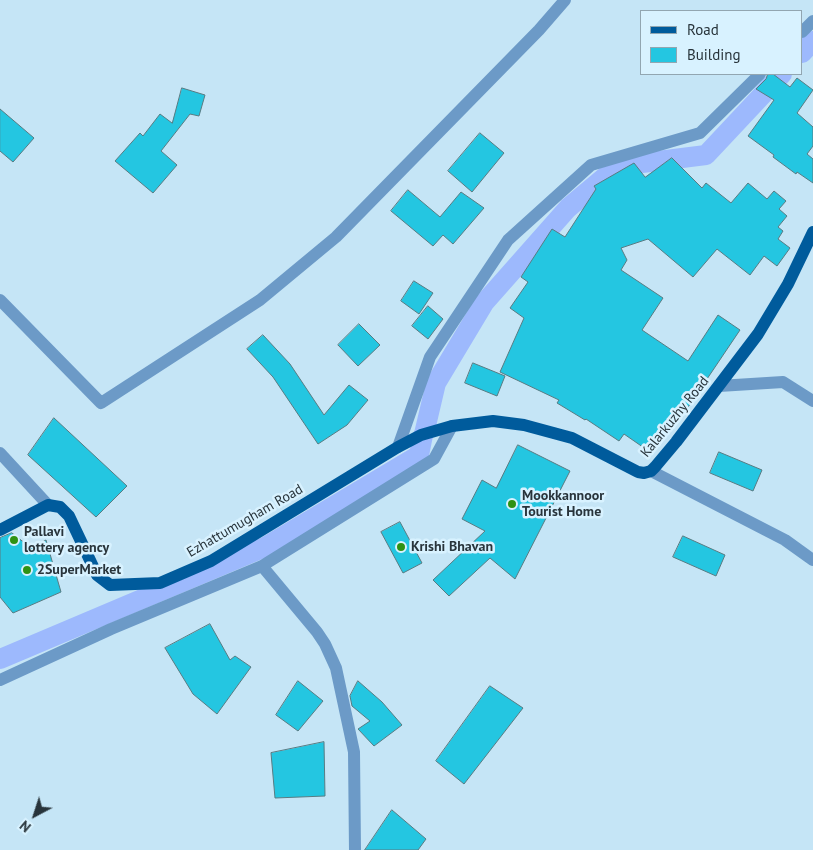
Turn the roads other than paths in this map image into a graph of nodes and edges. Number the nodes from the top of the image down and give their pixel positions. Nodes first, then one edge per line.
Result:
1 (565, 0) edge
2 (813, 21) edge
3 (803, 31) edge
4 (759, 75) edge
5 (813, 232) edge
6 (0, 300) edge
7 (719, 386) junction
8 (813, 401) edge
9 (452, 426) junction
10 (424, 435) joint
11 (398, 447) junction
12 (0, 453) edge
13 (650, 471) junction
14 (48, 505) junction
15 (0, 530) edge
16 (813, 560) edge
17 (262, 566) junction
18 (0, 680) edge
19 (355, 850) edge

1 - 6 street
2 - 3 street
4 - 11 street
5 - 7 main road, Kalarkuzhy Road
7 - 8 street
7 - 13 main road, Kalarkuzhy Road
9 - 10 main road, Kalarkuzhy Road
9 - 13 main road, Kalarkuzhy Road
9 - 17 street
10 - 11 main road, Ezhattumugham Road
11 - 14 main road, Ezhattumugham Road
12 - 14 street
13 - 16 street
14 - 15 main road
17 - 18 street
17 - 19 street

